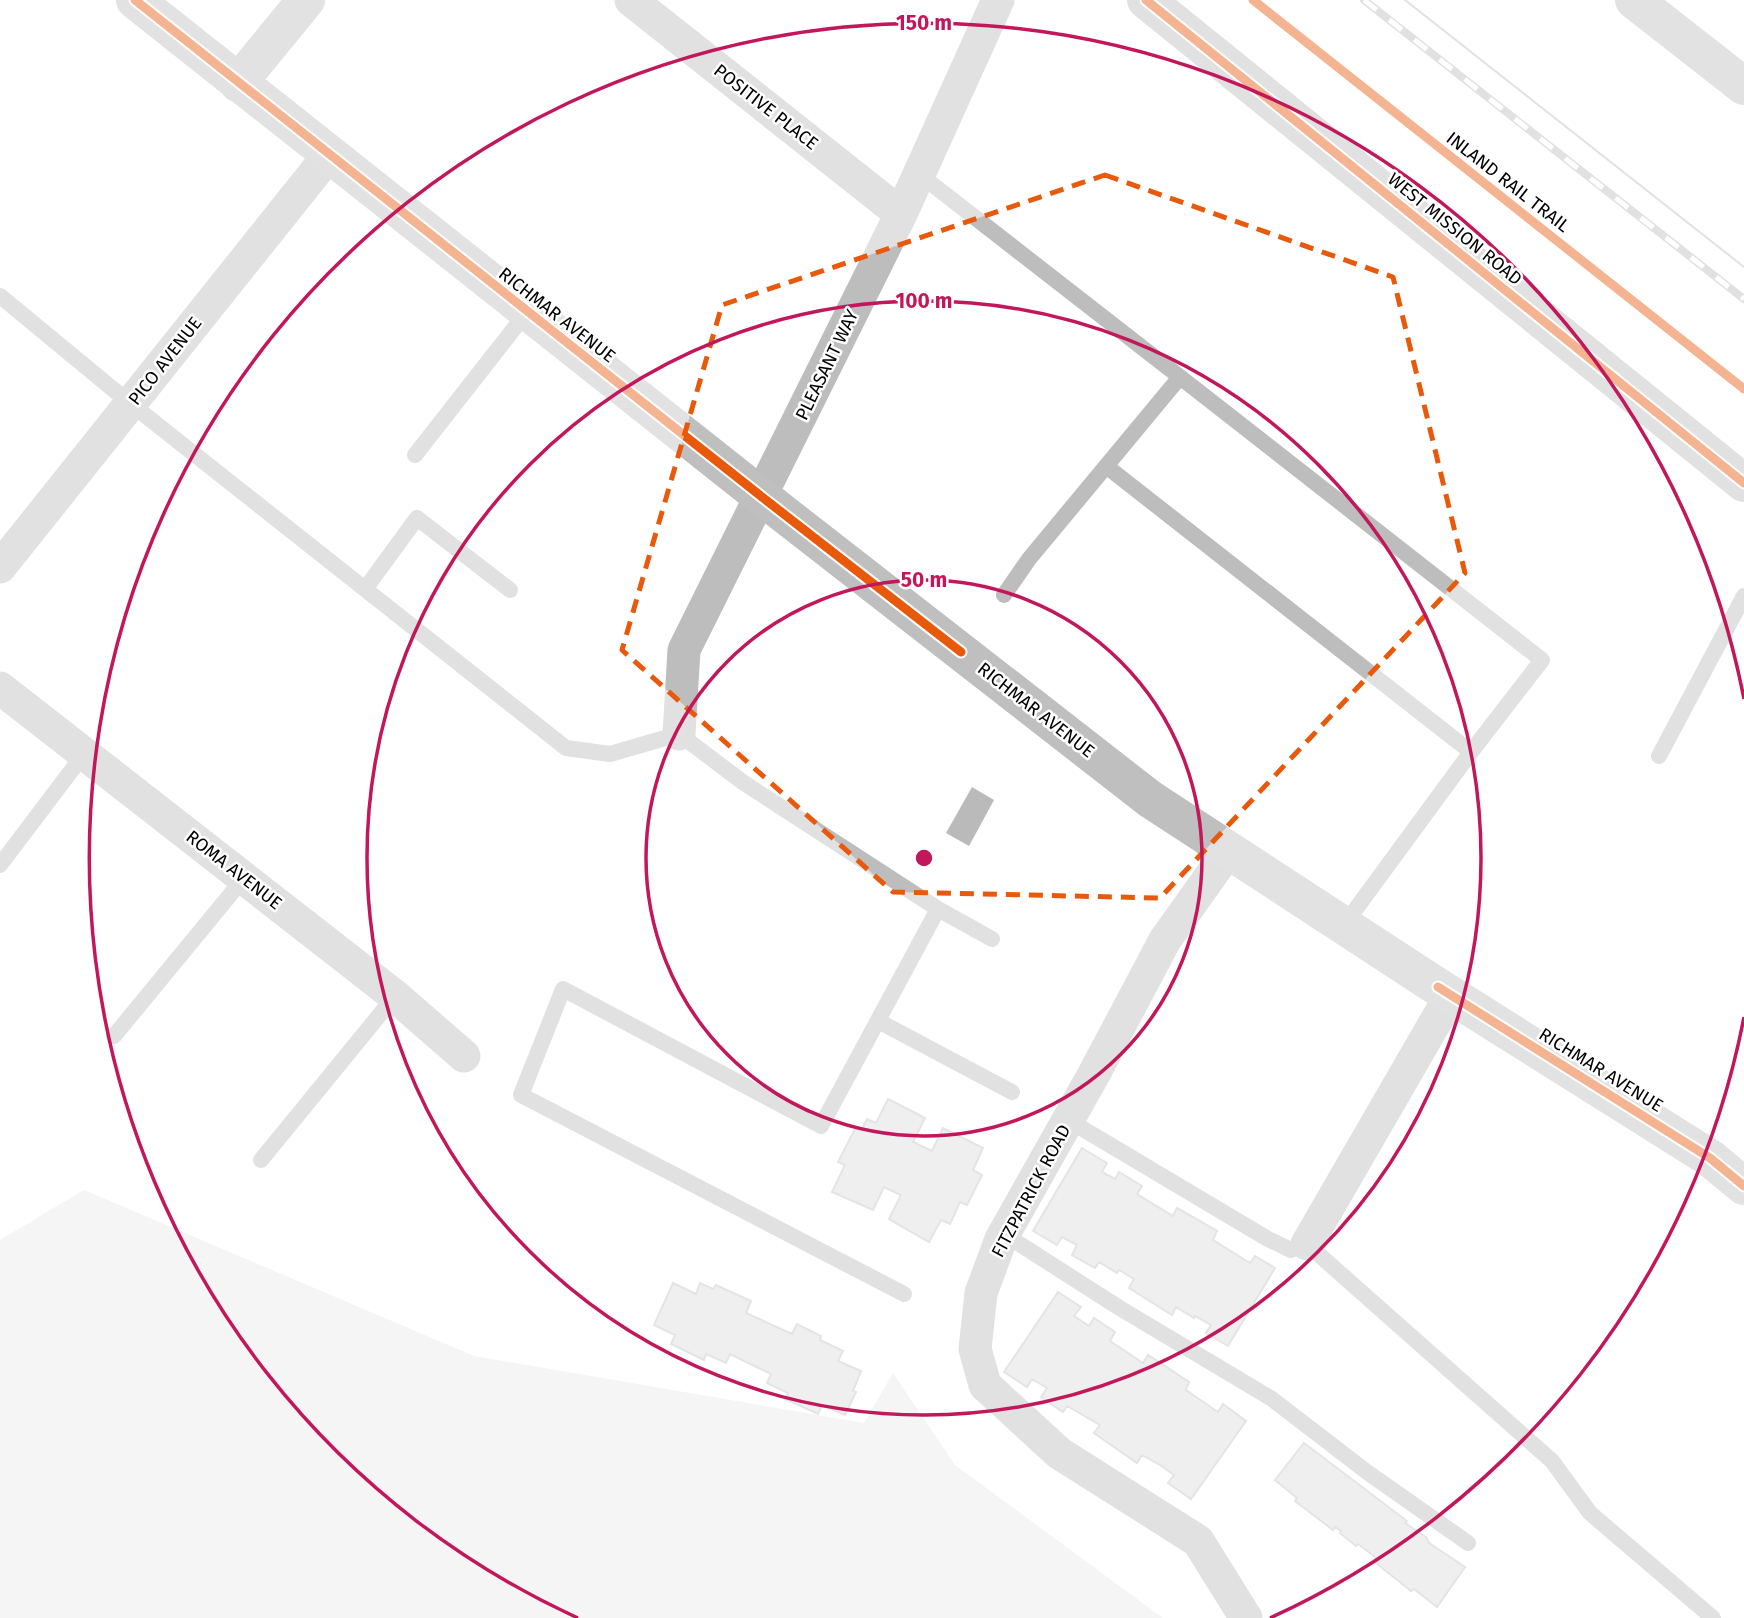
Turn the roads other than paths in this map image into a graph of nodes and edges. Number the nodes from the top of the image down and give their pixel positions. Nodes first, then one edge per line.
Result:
1 (135, 0) edge
2 (306, 0) edge
3 (631, 0) edge
4 (998, 0) edge
5 (1146, 0) edge
6 (1634, 0) edge
7 (239, 83) junction
8 (1744, 86) edge
9 (329, 155) junction
10 (919, 174) junction
11 (901, 214) junction
12 (0, 296) edge
13 (527, 312) junction
14 (1180, 377) junction
15 (131, 404) junction
16 (415, 455) dead end
17 (1106, 467) junction
18 (1744, 483) edge
19 (762, 497) junction
20 (0, 567) edge
21 (365, 589) junction
22 (510, 590) dead end
23 (1004, 595) dead end
24 (1744, 596) edge
25 (0, 688) edge
26 (679, 734) junction
27 (1471, 752) junction
28 (84, 754) junction
29 (1659, 756) dead end
30 (1229, 850) junction
31 (0, 865) edge
32 (244, 878) junction
33 (938, 909) junction
34 (1344, 925) junction
35 (992, 939) dead end
36 (1451, 995) junction
37 (395, 996) junction
38 (877, 1021) junction
39 (114, 1036) dead end
40 (464, 1056) dead end
41 (1012, 1092) dead end
42 (1068, 1120) junction
43 (261, 1160) dead end
44 (1744, 1186) edge
45 (1004, 1234) junction
46 (1307, 1244) junction
47 (904, 1294) dead end
48 (1468, 1543) dead end
49 (1246, 1618) edge
50 (1713, 1618) edge

1 - 7 street, RICHMAR AVENUE
2 - 7 street
3 - 11 street, POSITIVE PLACE
4 - 10 street, PLEASANT WAY
5 - 18 main road, WEST MISSION ROAD
6 - 8 street
7 - 9 street, RICHMAR AVENUE
9 - 13 street, RICHMAR AVENUE
9 - 15 street, PICO AVENUE
10 - 11 street, PLEASANT WAY
10 - 14 lane
11 - 19 street, PLEASANT WAY
12 - 15 lane
13 - 16 lane
13 - 19 street, RICHMAR AVENUE
14 - 17 lane
14 - 27 lane
15 - 20 street, PICO AVENUE
15 - 21 lane
17 - 23 lane
17 - 27 lane
19 - 26 street, PLEASANT WAY
19 - 30 street, RICHMAR AVENUE
21 - 22 lane
21 - 26 lane
24 - 29 lane
25 - 28 street, ROMA AVENUE
26 - 33 lane
27 - 34 lane
28 - 31 lane
28 - 32 street, ROMA AVENUE
30 - 34 street, RICHMAR AVENUE
30 - 42 street, FITZPATRICK ROAD
32 - 37 street, ROMA AVENUE
32 - 39 lane
33 - 35 lane
33 - 38 lane
34 - 36 street, RICHMAR AVENUE
36 - 44 street, RICHMAR AVENUE
36 - 46 street
37 - 40 street, ROMA AVENUE
37 - 43 lane
38 - 41 lane
38 - 47 lane
42 - 45 street, FITZPATRICK ROAD
42 - 46 lane
45 - 48 lane
45 - 49 street, FITZPATRICK ROAD
46 - 50 lane

